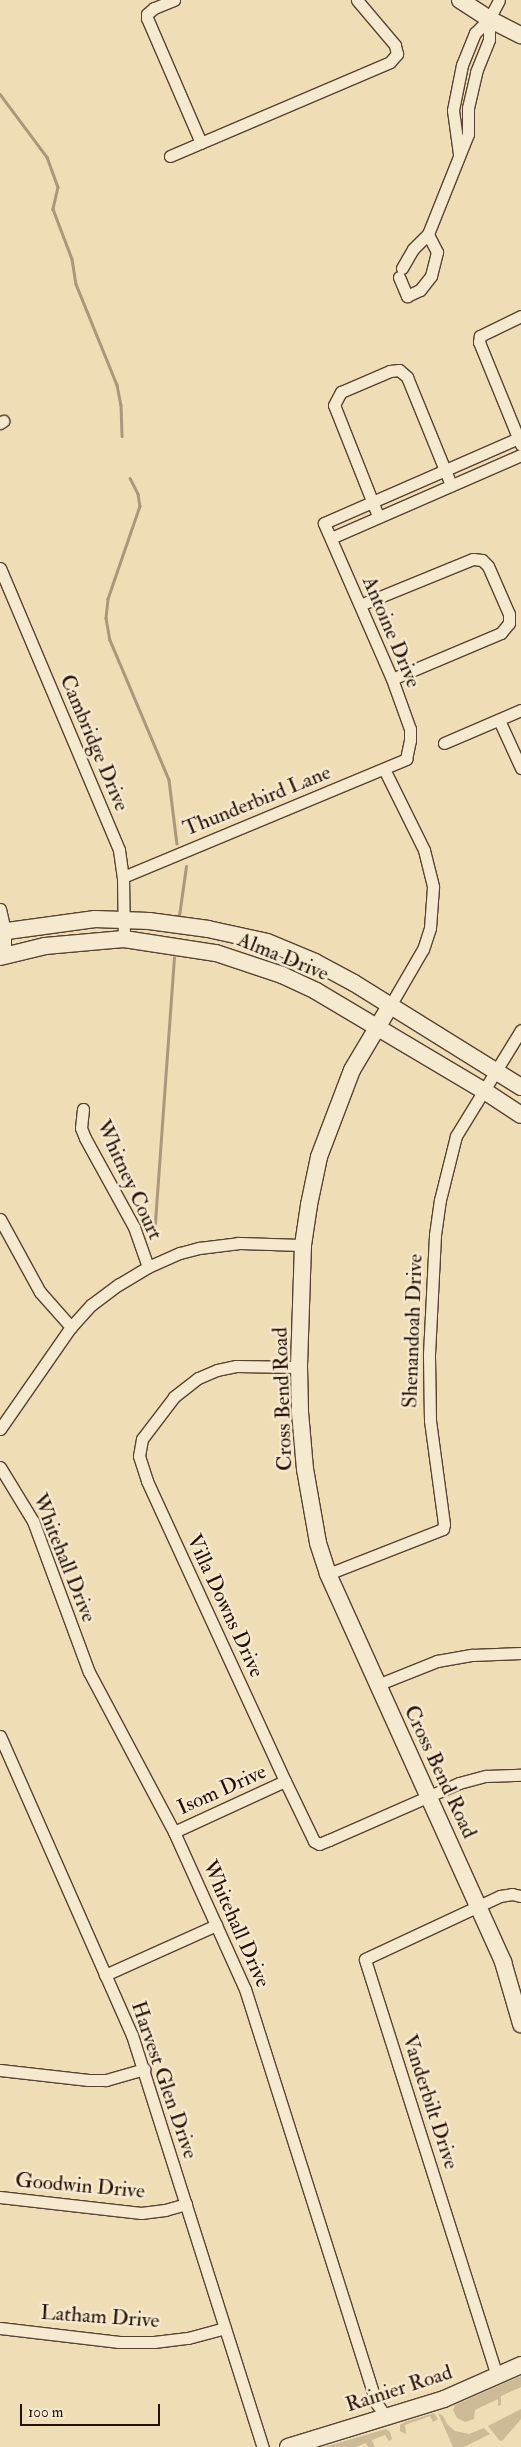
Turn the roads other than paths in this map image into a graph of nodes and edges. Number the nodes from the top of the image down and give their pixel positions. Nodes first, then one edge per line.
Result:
1 (174, 0) edge
2 (359, 0) edge
3 (460, 0) edge
4 (499, 0) edge
5 (489, 19) junction
6 (521, 35) edge
7 (460, 73) junction
8 (475, 76) junction
9 (201, 143) junction
10 (459, 154) junction
11 (170, 156) dead end
12 (428, 234) junction
13 (521, 316) edge
14 (520, 440) edge
15 (491, 450) junction
16 (521, 455) edge
17 (497, 466) junction
18 (445, 469) junction
19 (412, 483) junction
20 (451, 485) junction
21 (418, 499) junction
22 (371, 501) junction
23 (348, 511) junction
24 (378, 516) junction
25 (355, 526) junction
26 (331, 538) junction
27 (0, 568) edge
28 (360, 605) junction
29 (392, 680) junction
30 (521, 710) edge
31 (499, 720) junction
32 (444, 743) dead end
33 (406, 759) joint
34 (521, 768) edge
35 (384, 769) junction
36 (123, 877) junction
37 (0, 909) edge
38 (125, 920) junction
39 (2, 931) edge
40 (124, 939) junction
41 (2, 957) edge
42 (390, 1006) junction
43 (377, 1026) junction
44 (521, 1030) edge
45 (496, 1070) junction
46 (521, 1087) edge
47 (483, 1090) junction
48 (83, 1108) dead end
49 (521, 1115) edge
50 (0, 1219) edge
51 (303, 1245) junction
52 (148, 1267) junction
53 (71, 1327) junction
54 (299, 1367) junction
55 (0, 1429) edge
56 (0, 1467) edge
57 (328, 1574) junction
58 (521, 1653) edge
59 (377, 1685) junction
60 (0, 1736) edge
61 (521, 1775) edge
62 (285, 1782) junction
63 (428, 1796) junction
64 (174, 1832) junction
65 (521, 1896) edge
66 (478, 1906) junction
67 (216, 1925) junction
68 (105, 1975) junction
69 (521, 2024) edge
70 (144, 2069) junction
71 (0, 2070) edge
72 (0, 2197) edge
73 (186, 2204) junction
74 (0, 2328) edge
75 (225, 2328) junction
76 (521, 2365) edge
77 (497, 2376) junction
78 (386, 2417) junction
79 (263, 2447) edge
80 (288, 2447) edge

1 - 9 street
2 - 9 street
3 - 5 street
4 - 5 street
5 - 6 street
5 - 7 street
5 - 8 street
7 - 8 street
7 - 10 street
8 - 10 street
9 - 11 street
10 - 12 street
12 - 12 street
13 - 14 street
14 - 15 street
15 - 17 street
15 - 18 street
16 - 17 street
17 - 20 street
18 - 19 street
18 - 20 street
18 - 22 street
19 - 21 street
19 - 22 street
20 - 21 street
21 - 24 street
22 - 23 street
22 - 24 street
23 - 25 street
23 - 26 street, Antoine Drive
24 - 25 street
25 - 26 street
26 - 28 street, Antoine Drive
27 - 36 street, Cambridge Drive
28 - 29 street, Antoine Drive
28 - 29 street
29 - 33 street, Antoine Drive
30 - 31 street
31 - 32 street
31 - 34 street
33 - 35 street, Thunderbird Lane
35 - 36 street, Thunderbird Lane
35 - 42 street, Cross Bend Road
36 - 38 street, Cambridge Drive
37 - 39 street
38 - 39 street, Alma Drive
38 - 40 street, Cambridge Drive
38 - 42 street, Alma Drive
39 - 41 street
40 - 41 street, Alma Drive
40 - 43 street, Alma Drive
42 - 43 street, Cross Bend Road
42 - 45 street, Alma Drive
43 - 47 street, Alma Drive
43 - 51 street, Cross Bend Road
44 - 45 street, Shenandoah Drive
45 - 46 street, Alma Drive
45 - 47 street, Shenandoah Drive
47 - 49 street, Alma Drive
47 - 57 street, Shenandoah Drive
48 - 52 street, Whitney Court
50 - 53 street
51 - 52 street
51 - 54 street, Cross Bend Road
52 - 53 street
53 - 55 street
54 - 57 street, Cross Bend Road
54 - 62 street, Villa Downs Drive
56 - 64 street, Whitehall Drive
57 - 59 street, Cross Bend Road
58 - 59 street
59 - 63 street, Cross Bend Road
60 - 68 street, Harvest Glen Drive
61 - 63 street
62 - 63 street, Villa Downs Drive
62 - 64 street, Isom Drive
63 - 66 street, Cross Bend Road
64 - 67 street, Whitehall Drive
65 - 66 street
66 - 69 street, Cross Bend Road
66 - 77 street, Vanderbilt Drive
67 - 68 street
67 - 78 street, Whitehall Drive
68 - 70 street, Harvest Glen Drive
70 - 71 street
70 - 73 street, Harvest Glen Drive
72 - 73 street, Goodwin Drive
73 - 75 street, Harvest Glen Drive
74 - 75 street, Latham Drive
75 - 79 street, Harvest Glen Drive
76 - 77 street, Rainier Road
77 - 78 street, Rainier Road
78 - 80 street, Rainier Road

